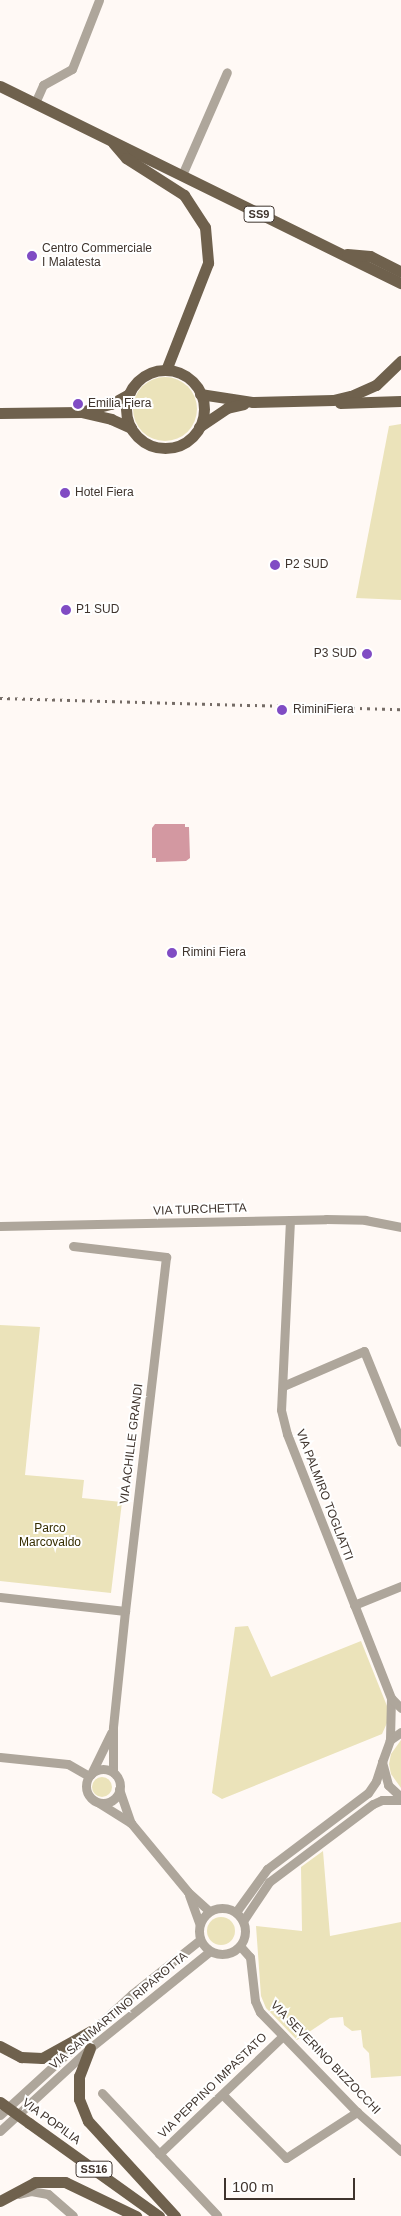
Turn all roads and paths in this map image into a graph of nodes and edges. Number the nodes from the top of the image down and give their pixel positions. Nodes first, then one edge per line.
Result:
1 (99, 0) edge
2 (227, 72) dead end
3 (0, 86) edge
4 (35, 103) junction
5 (111, 139) junction
6 (182, 175) junction
7 (338, 252) junction
8 (401, 272) edge
9 (401, 283) edge
10 (401, 361) edge
11 (166, 370) junction
12 (128, 394) junction
13 (200, 394) junction
14 (313, 400) junction
15 (401, 401) edge
16 (253, 402) junction
17 (81, 412) junction
18 (0, 413) edge
19 (199, 426) junction
20 (131, 428) junction
21 (290, 1220) junction
22 (0, 1226) edge
23 (401, 1228) edge
24 (73, 1246) dead end
25 (282, 1386) junction
26 (401, 1442) edge
27 (401, 1586) edge
28 (0, 1597) edge
29 (354, 1606) junction
30 (125, 1611) junction
31 (392, 1698) junction
32 (401, 1708) edge
33 (113, 1728) junction
34 (401, 1732) edge
35 (390, 1740) junction
36 (0, 1756) edge
37 (382, 1762) junction
38 (113, 1772) junction
39 (90, 1775) junction
40 (119, 1789) junction
41 (401, 1798) edge
42 (99, 1803) junction
43 (131, 1823) junction
44 (188, 1892) junction
45 (209, 1911) junction
46 (236, 1912) junction
47 (243, 1921) junction
48 (199, 1923) junction
49 (200, 1940) junction
50 (240, 1946) junction
51 (210, 1951) junction
52 (91, 2032) junction
53 (283, 2036) junction
54 (0, 2046) edge
55 (90, 2048) junction
56 (102, 2093) dead end
57 (223, 2095) junction
58 (0, 2102) edge
59 (357, 2112) junction
60 (0, 2115) edge
61 (0, 2132) edge
62 (401, 2151) edge
63 (159, 2154) junction
64 (4, 2198) edge
65 (217, 2214) dead end
66 (73, 2216) edge
67 (136, 2216) edge
68 (159, 2216) edge
69 (175, 2216) edge

1 - 4 street
2 - 6 street
3 - 4 main road, SS9
4 - 5 main road, SS9
5 - 6 main road, SS9
5 - 11 main road
6 - 7 main road, SS9
7 - 8 main road
7 - 9 main road, SS9
10 - 14 main road
11 - 12 main road
11 - 13 main road
12 - 17 main road
12 - 20 main road
13 - 16 main road
13 - 19 main road
14 - 15 main road
14 - 16 main road
16 - 19 main road
17 - 18 main road
17 - 20 main road
19 - 20 main road
21 - 22 street, VIA TURCHETTA
21 - 23 street, VIA TURCHETTA
21 - 25 street, VIA PALMIRO TOGLIATTI
24 - 30 street, VIA ACHILLE GRANDI
25 - 26 street
25 - 29 street, VIA PALMIRO TOGLIATTI
27 - 29 street
28 - 30 street
29 - 31 street, VIA PALMIRO TOGLIATTI
30 - 33 street, VIA ACHILLE GRANDI
31 - 32 street
31 - 35 street, VIA PALMIRO TOGLIATTI
33 - 38 street, VIA ACHILLE GRANDI
33 - 39 street, VIA ACHILLE GRANDI
34 - 35 street
35 - 37 street, VIA PALMIRO TOGLIATTI
36 - 39 street
37 - 41 street
37 - 46 street
38 - 39 street
38 - 40 street, VIA ACHILLE GRANDI
39 - 42 street, VIA ACHILLE GRANDI
40 - 42 street
40 - 43 street, VIA ACHILLE GRANDI
41 - 47 street
42 - 43 street, VIA ACHILLE GRANDI
43 - 44 street, VIA ACHILLE GRANDI
44 - 45 street, VIA ACHILLE GRANDI
44 - 48 street, VIA ACHILLE GRANDI
45 - 46 street
45 - 48 street
46 - 47 street
47 - 50 street
48 - 49 street
49 - 51 street
49 - 52 street, VIA SAN MARTINO RIPAROTTA
50 - 51 street
50 - 53 street, VIA SEVERINO BIZZOCCHI
51 - 55 street, VIA SAN MARTINO RIPAROTTA
52 - 54 main road
52 - 60 street, VIA SAN MARTINO RIPAROTTA
53 - 57 street, VIA PEPPINO IMPASTATO
53 - 59 street, VIA SEVERINO BIZZOCCHI
55 - 61 street, VIA SAN MARTINO RIPAROTTA
55 - 69 main road
56 - 63 street, VIA PEPPINO IMPASTATO
57 - 59 street
57 - 63 street, VIA PEPPINO IMPASTATO
58 - 68 main road, VIA POPILIA / SS16, bridge
59 - 62 street, VIA SEVERINO BIZZOCCHI
63 - 65 street, VIA PEPPINO IMPASTATO
64 - 66 street
64 - 67 main road

